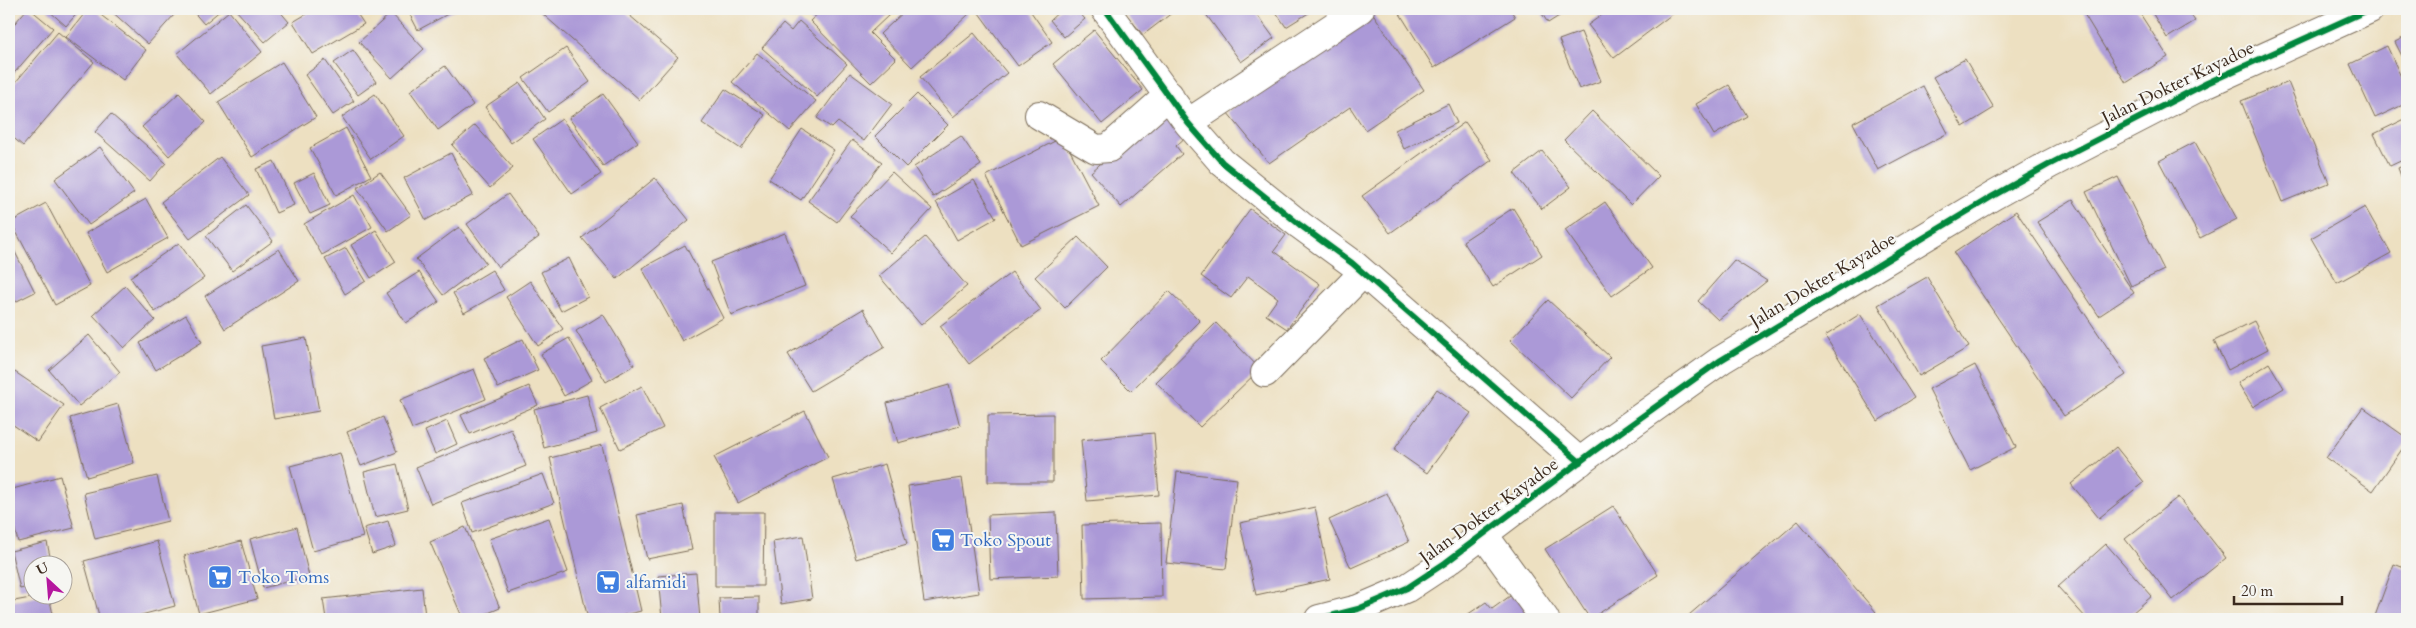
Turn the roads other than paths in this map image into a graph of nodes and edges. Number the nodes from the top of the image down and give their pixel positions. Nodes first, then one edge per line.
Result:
1 (1105, 9) edge
2 (1360, 9) edge
3 (2370, 9) edge
4 (1169, 96) junction
5 (1039, 115) dead end
6 (1188, 124) junction
7 (1363, 272) junction
8 (1265, 373) dead end
9 (1580, 462) junction
10 (1484, 535) junction
11 (1319, 619) edge
12 (1545, 619) edge

1 - 4 street
2 - 6 street
3 - 9 street, Jalan Dokter Kayadoe
4 - 5 street
4 - 6 street
6 - 7 street
7 - 8 street
7 - 9 street
9 - 10 street, Jalan Dokter Kayadoe
10 - 11 street, Jalan Dokter Kayadoe
10 - 12 street

